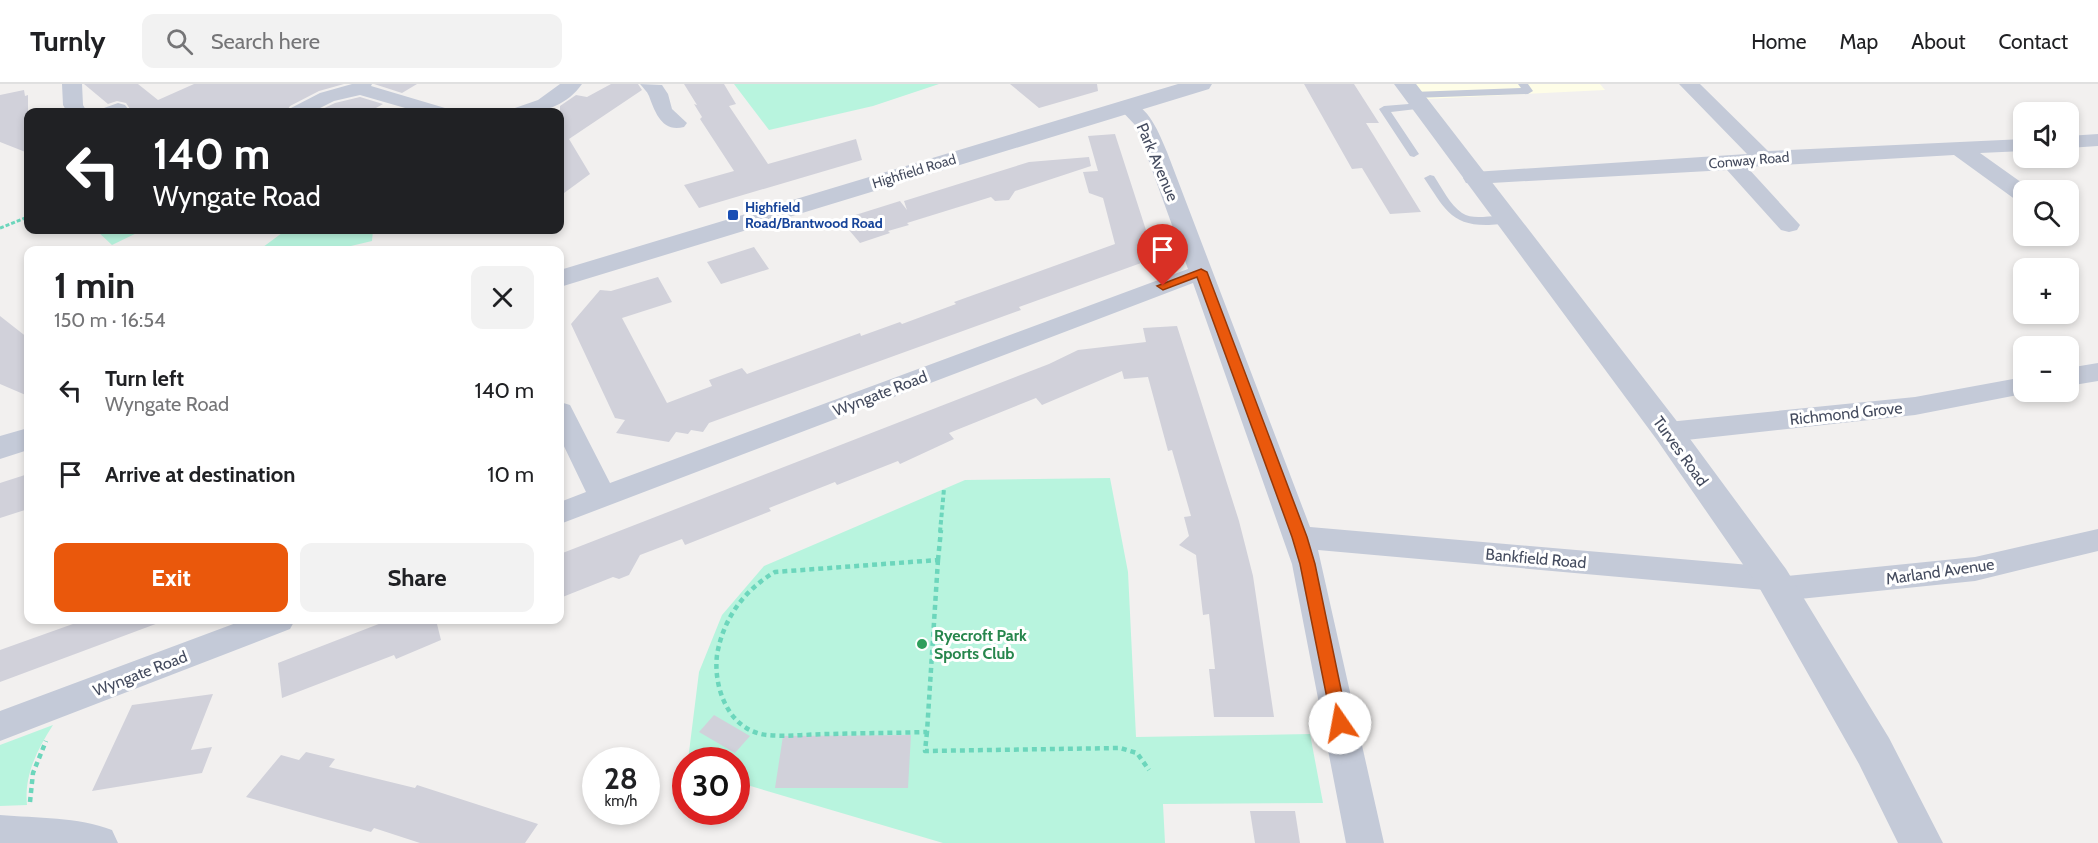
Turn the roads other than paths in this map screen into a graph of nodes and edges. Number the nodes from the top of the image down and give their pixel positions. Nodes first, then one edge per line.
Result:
1 (72, 84) edge
2 (572, 84) edge
3 (650, 84) edge
4 (1201, 84) edge
5 (1523, 84) edge
6 (1689, 84) edge
7 (361, 87) edge
8 (1413, 95) edge
9 (1127, 106) junction
10 (75, 108) edge
11 (306, 108) edge
12 (426, 108) edge
13 (534, 108) edge
14 (643, 121) dead end
15 (2098, 140) edge
16 (2079, 141) edge
17 (2013, 145) edge
18 (1960, 148) junction
19 (1414, 154) dead end
20 (1762, 158) junction
21 (1732, 163) junction
22 (1430, 178) dead end
23 (1474, 178) junction
24 (2013, 187) edge
25 (1506, 220) junction
26 (1790, 225) dead end
27 (1201, 272) junction
28 (564, 278) edge
29 (2098, 372) edge
30 (2079, 375) edge
31 (2013, 388) edge
32 (564, 419) edge
33 (1668, 432) junction
34 (24, 440) edge
35 (0, 448) edge
36 (603, 497) junction
37 (564, 512) edge
38 (1299, 537) junction
39 (2098, 540) edge
40 (1776, 584) junction
41 (268, 624) edge
42 (0, 726) edge
43 (0, 833) edge
44 (99, 843) edge
45 (1365, 843) edge
46 (1921, 843) edge

1 - 10 street
2 - 13 street
3 - 14 street
4 - 9 street, Highfield Road
5 - 8 lane
6 - 20 street
7 - 11 street
7 - 12 street
8 - 19 lane
8 - 23 street, Turves Road
9 - 27 street, Park Avenue
9 - 28 street, Highfield Road
15 - 16 street
17 - 18 street, Conway Road
18 - 20 street, Conway Road
18 - 24 street
20 - 21 street, Conway Road
21 - 23 street, Conway Road
21 - 26 street
22 - 25 lane
23 - 25 street, Turves Road
25 - 33 street, Turves Road
27 - 36 street, Wyngate Road
27 - 38 street, Park Avenue
29 - 30 street
31 - 33 street, Richmond Grove
32 - 36 street
33 - 40 street, Turves Road
34 - 35 street
36 - 37 street, Wyngate Road
38 - 40 street, Bankfield Road
38 - 45 street, Park Avenue
39 - 40 street, Marland Avenue
40 - 46 street, Turves Road
41 - 42 street, Wyngate Road
43 - 44 street

